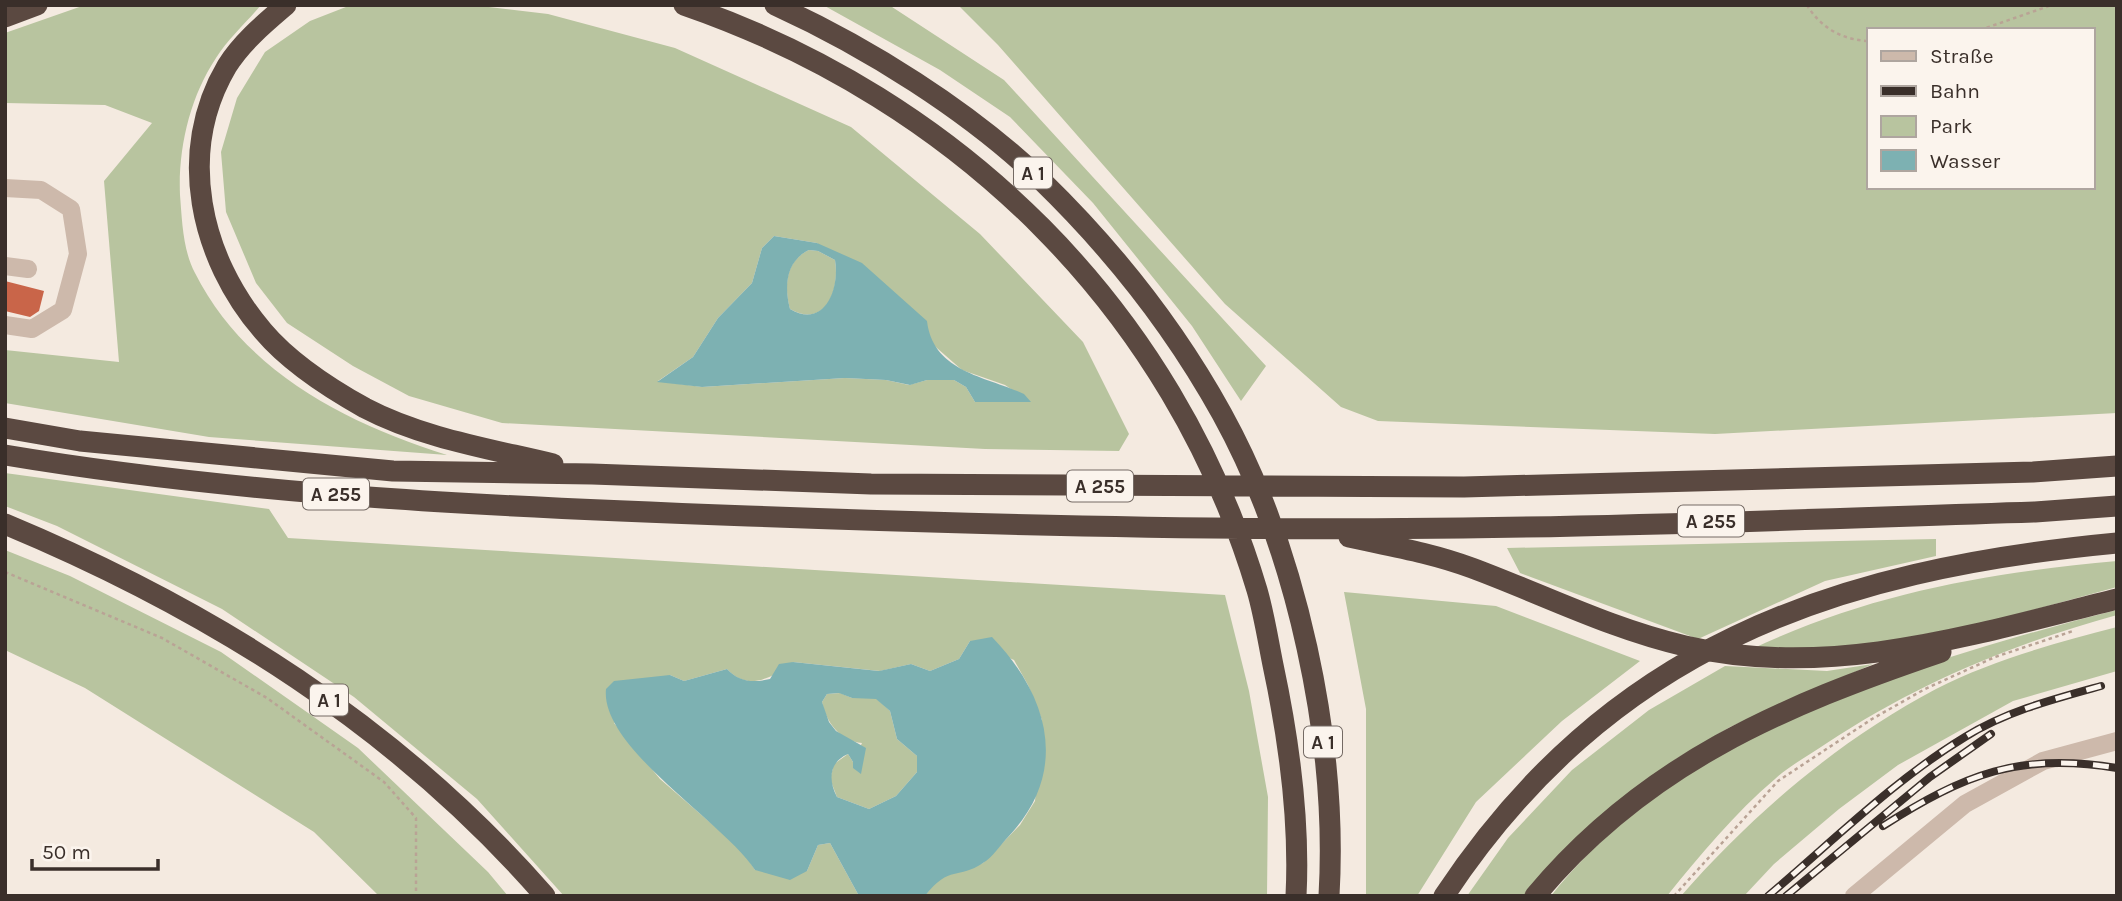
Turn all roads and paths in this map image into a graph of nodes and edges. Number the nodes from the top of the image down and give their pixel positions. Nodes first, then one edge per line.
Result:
1 (37, 5) edge
2 (286, 5) edge
3 (684, 5) edge
4 (775, 5) edge
5 (1807, 5) edge
6 (2052, 5) edge
7 (5, 17) edge
8 (1986, 28) edge
9 (1867, 41) edge
10 (5, 188) edge
11 (5, 266) edge
12 (28, 269) dead end
13 (5, 325) edge
14 (5, 428) edge
15 (5, 455) edge
16 (2117, 466) edge
17 (593, 474) junction
18 (2117, 506) edge
19 (5, 524) edge
20 (1306, 527) junction
21 (2117, 543) edge
22 (5, 572) edge
23 (2117, 599) edge
24 (2050, 615) junction
25 (2081, 629) dead end
26 (2117, 741) edge
27 (416, 896) edge
28 (545, 896) edge
29 (1296, 896) edge
30 (1329, 896) edge
31 (1444, 896) edge
32 (1535, 896) edge
33 (1674, 896) edge
34 (1854, 896) edge

1 - 7 highway
2 - 17 highway
3 - 29 highway
4 - 30 highway, A 1
5 - 9 path
6 - 8 path
10 - 13 lane
11 - 12 lane
14 - 17 highway, A 255
15 - 20 highway, A 255
16 - 17 highway, A 255
18 - 20 highway, A 255
19 - 28 highway, A 1
20 - 24 highway
21 - 31 highway
22 - 27 path
23 - 24 highway
24 - 32 highway
25 - 33 path
26 - 34 lane

